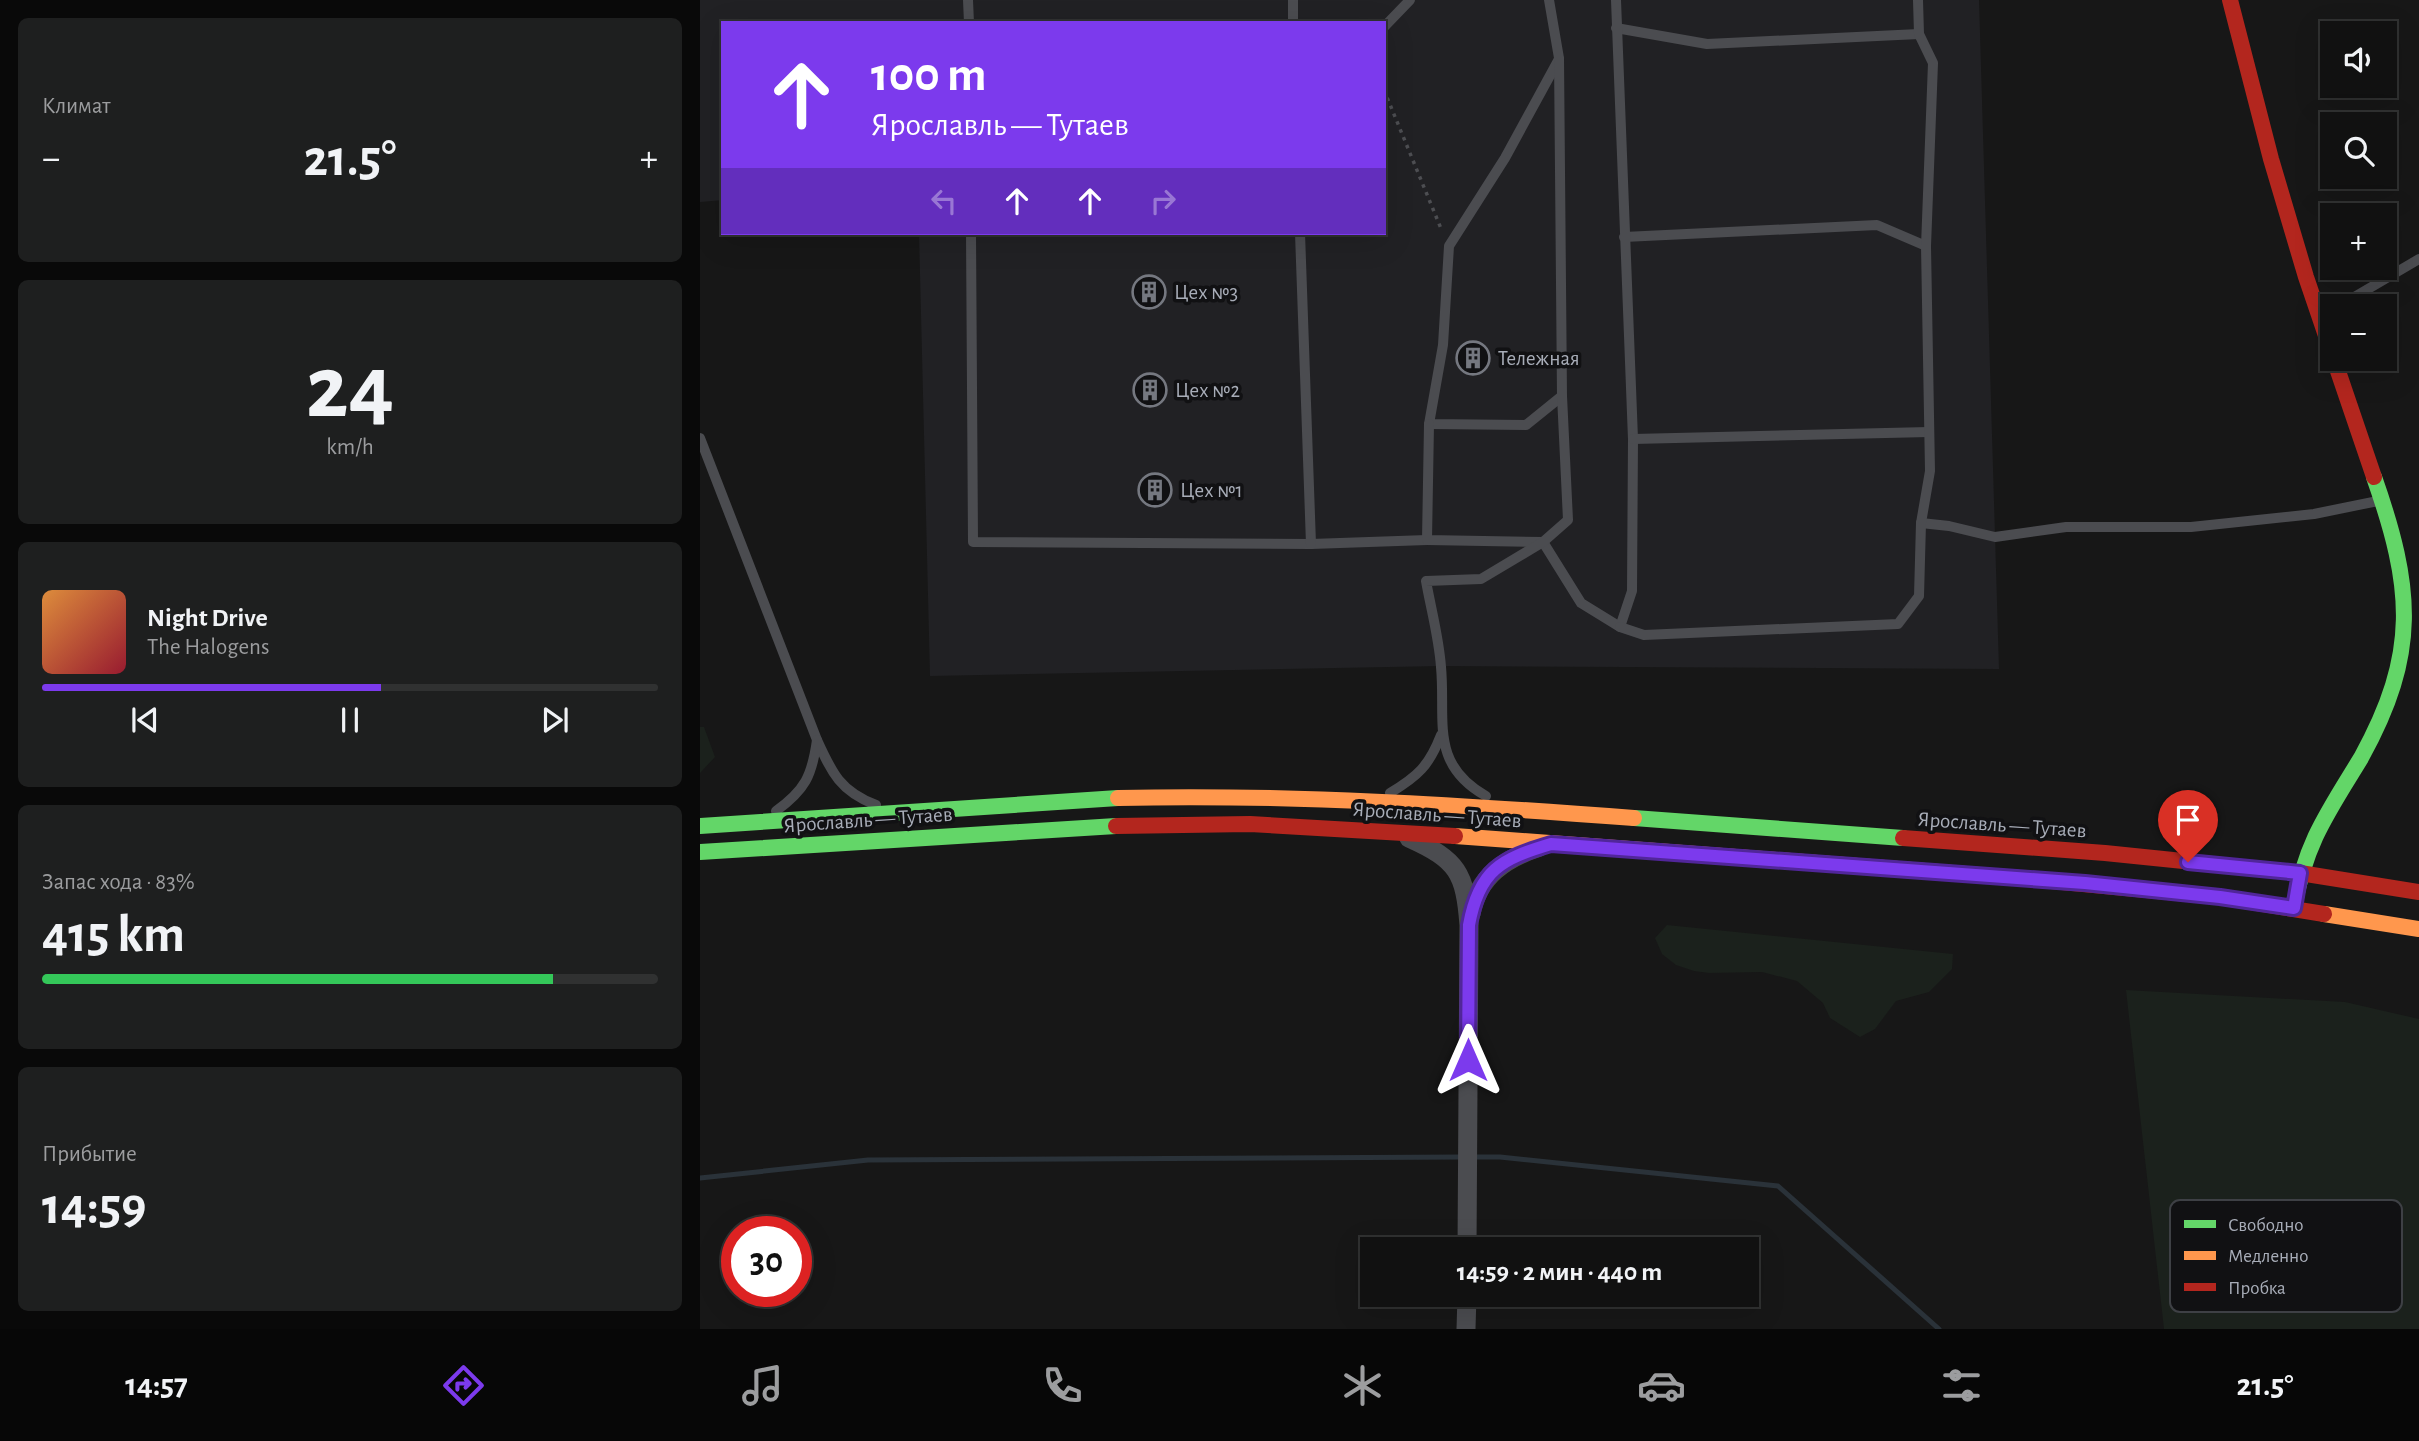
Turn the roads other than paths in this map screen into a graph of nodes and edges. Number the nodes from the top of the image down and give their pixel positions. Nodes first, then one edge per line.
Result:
1 (968, 0) edge
2 (1293, 0) edge
3 (1410, 0) edge
4 (1549, 0) edge
5 (1616, 0) edge
6 (1918, 0) edge
7 (2230, 0) edge
8 (969, 21) edge
9 (1293, 21) edge
10 (1386, 25) edge
11 (1616, 28) junction
12 (1919, 34) junction
13 (1559, 58) junction
14 (971, 235) edge
15 (1300, 235) edge
16 (1624, 237) junction
17 (1926, 246) junction
18 (2419, 259) edge
19 (2359, 294) edge
20 (2318, 319) joint
21 (1562, 396) junction
22 (1429, 424) junction
23 (1929, 432) junction
24 (700, 438) edge
25 (1633, 439) junction
26 (2382, 500) junction
27 (1921, 523) junction
28 (1427, 540) junction
29 (1543, 542) junction
30 (1311, 544) junction
31 (1619, 627) junction
32 (1441, 735) junction
33 (817, 740) junction
34 (1354, 799) junction
35 (1506, 808) junction
36 (905, 810) junction
37 (750, 822) junction
38 (700, 826) edge
39 (1390, 831) junction
40 (1551, 844) junction
41 (700, 852) edge
42 (2300, 873) junction
43 (2419, 891) edge
44 (2294, 908) junction
45 (1469, 925) junction
46 (2419, 929) edge
47 (1467, 1237) edge
48 (1466, 1307) edge
49 (1466, 1329) edge

1 - 8 lane
2 - 9 lane
3 - 10 lane
4 - 13 lane
5 - 11 lane
6 - 12 lane
7 - 20 main road
11 - 12 lane
11 - 16 lane
12 - 17 lane
13 - 21 lane
13 - 22 lane
14 - 30 lane
15 - 30 lane
16 - 17 lane
16 - 25 lane
17 - 23 lane
18 - 19 lane
20 - 26 main road
21 - 22 lane
21 - 29 lane
22 - 28 lane
23 - 25 lane
23 - 27 lane
24 - 33 lane
25 - 31 lane
26 - 27 lane
26 - 42 main road
27 - 31 lane
28 - 29 lane
28 - 30 lane
29 - 31 lane
29 - 32 lane
32 - 34 lane
32 - 35 lane
33 - 36 lane
33 - 37 lane
34 - 35 main road, Ярославль — Тутаев
34 - 36 main road, Ярославль — Тутаев
35 - 42 main road, Ярославль — Тутаев
36 - 37 main road, Ярославль — Тутаев
37 - 38 main road, Ярославль — Тутаев
39 - 40 main road, Ярославль — Тутаев
39 - 41 main road, Ярославль — Тутаев
39 - 45 street
40 - 44 main road, Ярославль — Тутаев
40 - 45 street
42 - 43 main road, Ярославль — Тутаев
42 - 44 main road
44 - 46 main road, Ярославль — Тутаев
45 - 47 street
48 - 49 street

